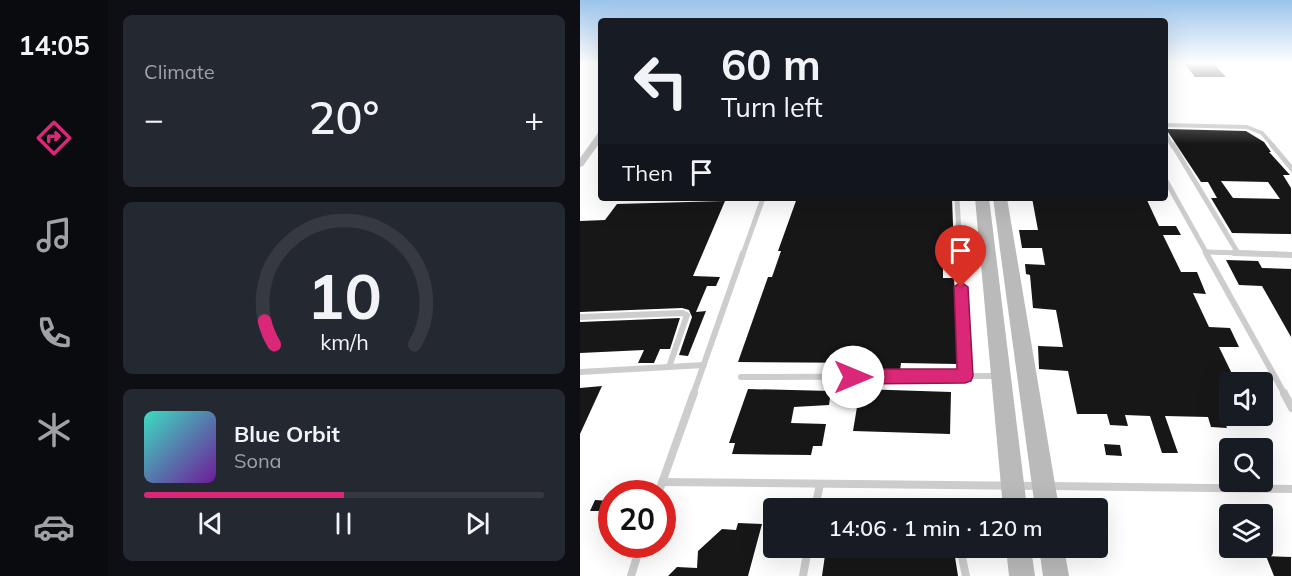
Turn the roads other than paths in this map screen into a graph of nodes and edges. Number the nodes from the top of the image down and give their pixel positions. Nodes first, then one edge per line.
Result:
1 (1168, 125) edge
2 (1168, 138) edge
3 (598, 139) edge
4 (580, 164) edge
5 (1291, 169) edge
6 (1168, 183) edge
7 (762, 201) edge
8 (957, 201) edge
9 (982, 201) edge
10 (1000, 201) edge
11 (1206, 252) junction
12 (1238, 253) junction
13 (1291, 255) edge
14 (580, 317) edge
15 (704, 365) junction
16 (669, 367) junction
17 (580, 372) edge
18 (965, 376) junction
19 (1001, 376) junction
20 (741, 377) dead end
21 (1291, 408) edge
22 (663, 480) edge
23 (676, 482) edge
24 (820, 483) junction
25 (1013, 486) junction
26 (1044, 486) junction
27 (1291, 489) edge
28 (817, 498) edge
29 (1014, 498) edge
30 (1046, 498) edge
31 (637, 558) edge
32 (806, 558) edge
33 (962, 558) edge
34 (1020, 558) edge
35 (1053, 558) edge
36 (631, 576) edge
37 (803, 576) edge
38 (966, 576) edge
39 (1022, 576) edge
40 (1056, 576) edge

1 - 5 lane
2 - 12 lane
3 - 4 street
6 - 11 lane
7 - 15 lane
8 - 18 lane
9 - 19 street
10 - 26 street
11 - 12 lane
11 - 21 lane
12 - 13 lane
14 - 16 lane
15 - 16 lane
15 - 22 lane
16 - 17 lane
18 - 19 lane
18 - 20 lane
19 - 25 street
23 - 24 lane
24 - 25 lane
24 - 28 lane
25 - 26 lane
25 - 29 street
26 - 27 lane
26 - 30 street
31 - 36 lane
32 - 37 lane
33 - 38 lane
34 - 39 street
35 - 40 street

